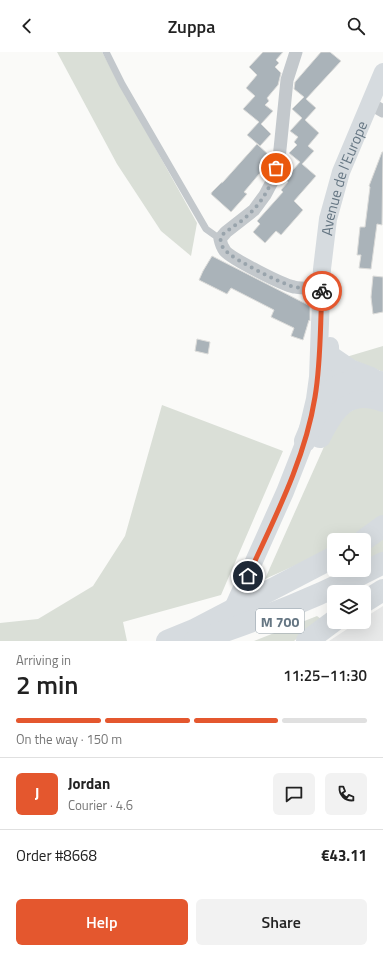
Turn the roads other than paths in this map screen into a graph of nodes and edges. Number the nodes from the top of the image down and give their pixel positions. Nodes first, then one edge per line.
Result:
1 (106, 52) edge
2 (296, 52) edge
3 (383, 72) edge
4 (376, 107) edge
5 (220, 239) junction
6 (322, 288) junction
7 (331, 357) junction
8 (379, 381) edge
9 (330, 391) junction
10 (383, 401) edge
11 (312, 439) junction
12 (383, 526) edge
13 (371, 535) edge
14 (327, 561) edge
15 (383, 563) edge
16 (383, 573) edge
17 (360, 585) edge
18 (383, 590) edge
19 (371, 598) edge
20 (327, 601) edge
21 (327, 626) edge
22 (167, 641) edge
23 (195, 641) edge
24 (218, 641) edge
25 (224, 641) edge
26 (228, 641) edge
27 (307, 641) edge

1 - 5 lane
2 - 5 street
3 - 4 street, Avenue de l'Europe
4 - 6 street, Avenue de l'Europe
5 - 6 street
6 - 7 street, Avenue de l'Europe
6 - 11 street, Avenue de l'Europe
7 - 8 highway
7 - 9 street, Avenue de l'Europe
8 - 9 highway
9 - 11 highway
10 - 11 highway
11 - 24 street, Avenue de l'Europe
11 - 26 street, Avenue de l'Europe
12 - 13 highway
14 - 22 highway
15 - 23 highway, M 700
16 - 17 highway
18 - 19 highway
20 - 25 highway, M 700
21 - 27 highway

